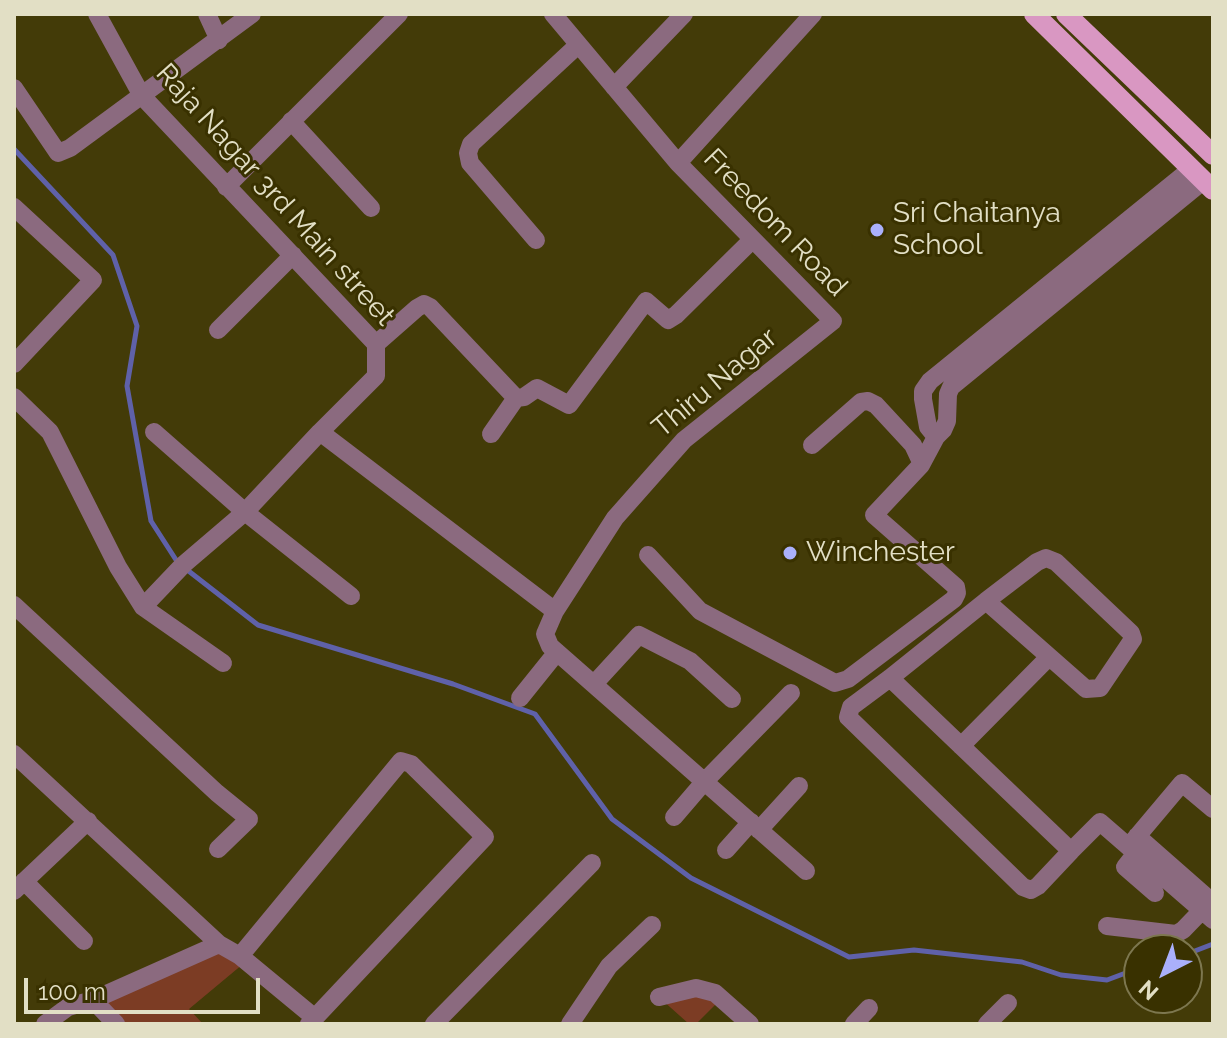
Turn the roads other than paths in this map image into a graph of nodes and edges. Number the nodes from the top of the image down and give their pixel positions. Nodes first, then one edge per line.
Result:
1 (97, 14) edge
2 (207, 14) edge
3 (252, 14) edge
4 (399, 14) edge
5 (553, 14) edge
6 (684, 14) edge
7 (813, 14) edge
8 (1034, 14) edge
9 (1066, 14) edge
10 (219, 40) junction
11 (578, 45) junction
12 (614, 87) junction
13 (14, 88) edge
14 (142, 96) junction
15 (291, 121) junction
16 (1213, 155) edge
17 (678, 163) junction
18 (1202, 180) edge
19 (226, 187) junction
20 (371, 208) dead end
21 (17, 215) edge
22 (536, 240) dead end
23 (752, 240) junction
24 (293, 255) junction
25 (833, 321) joint
26 (218, 330) dead end
27 (376, 344) junction
28 (14, 364) edge
29 (14, 397) edge
30 (516, 398) junction
31 (154, 432) dead end
32 (320, 432) junction
33 (491, 434) dead end
34 (812, 445) dead end
35 (921, 462) junction
36 (245, 512) junction
37 (648, 555) dead end
38 (351, 596) dead end
39 (986, 601) junction
40 (14, 605) edge
41 (145, 605) junction
42 (555, 611) junction
43 (557, 652) junction
44 (1049, 657) junction
45 (223, 663) dead end
46 (890, 678) junction
47 (594, 684) junction
48 (791, 693) dead end
49 (520, 698) dead end
50 (732, 699) dead end
51 (961, 746) junction
52 (14, 754) edge
53 (704, 782) junction
54 (799, 786) dead end
55 (1213, 809) edge
56 (674, 817) dead end
57 (88, 821) junction
58 (755, 826) junction
59 (218, 849) dead end
60 (726, 850) dead end
61 (1071, 851) junction
62 (1128, 851) junction
63 (592, 863) dead end
64 (806, 871) dead end
65 (19, 886) edge
66 (1155, 893) dead end
67 (1210, 908) edge
68 (652, 925) dead end
69 (1107, 926) dead end
70 (84, 941) dead end
71 (219, 944) junction
72 (240, 956) junction
73 (659, 997) dead end
74 (93, 1000) junction
75 (1008, 1003) dead end
76 (869, 1008) dead end
77 (312, 1021) edge
78 (45, 1024) edge
79 (116, 1024) edge
80 (434, 1024) edge
81 (570, 1024) edge
82 (750, 1024) edge
83 (854, 1024) edge
84 (987, 1024) edge

1 - 14 street, Raja Nagar 3rd Main street
2 - 10 street
3 - 10 street
4 - 15 street
5 - 11 street, Freedom Road
6 - 12 street
7 - 17 street
8 - 18 main road
9 - 16 main road
10 - 14 street
11 - 12 street, Freedom Road
11 - 22 street
12 - 17 street, Freedom Road
13 - 14 street
14 - 19 street, Raja Nagar 3rd Main street
15 - 19 street
15 - 20 street
17 - 23 street, Freedom Road
18 - 35 street
19 - 24 street, Raja Nagar 3rd Main street
21 - 28 street
23 - 25 street, Freedom Road
23 - 30 street
24 - 26 street
24 - 27 street, Raja Nagar 3rd Main street
25 - 42 street, Thiru Nagar
27 - 30 street
27 - 32 street, Raja Nagar 3rd Main street
29 - 41 street
30 - 33 street
31 - 36 street
32 - 36 street, Raja Nagar 3rd Main street
32 - 42 street
34 - 35 street
35 - 37 street
36 - 38 street
36 - 41 street, Raja Nagar 3rd Main street
39 - 44 street
39 - 44 street
39 - 46 street
40 - 59 street
41 - 45 street
42 - 43 street
43 - 47 street
43 - 49 street
44 - 51 street
46 - 51 street
46 - 61 street
47 - 50 street
47 - 53 street
48 - 53 street
51 - 61 street
52 - 57 street
53 - 56 street
53 - 58 street
54 - 58 street
55 - 62 street
57 - 65 street
57 - 71 street
58 - 60 street
58 - 64 street
61 - 62 street
62 - 66 street
62 - 67 street
63 - 80 street
65 - 70 street
67 - 69 street
68 - 81 street
71 - 72 street
71 - 74 street
72 - 77 street
72 - 77 street
73 - 82 street
74 - 78 street
74 - 79 street
75 - 84 street
76 - 83 street

